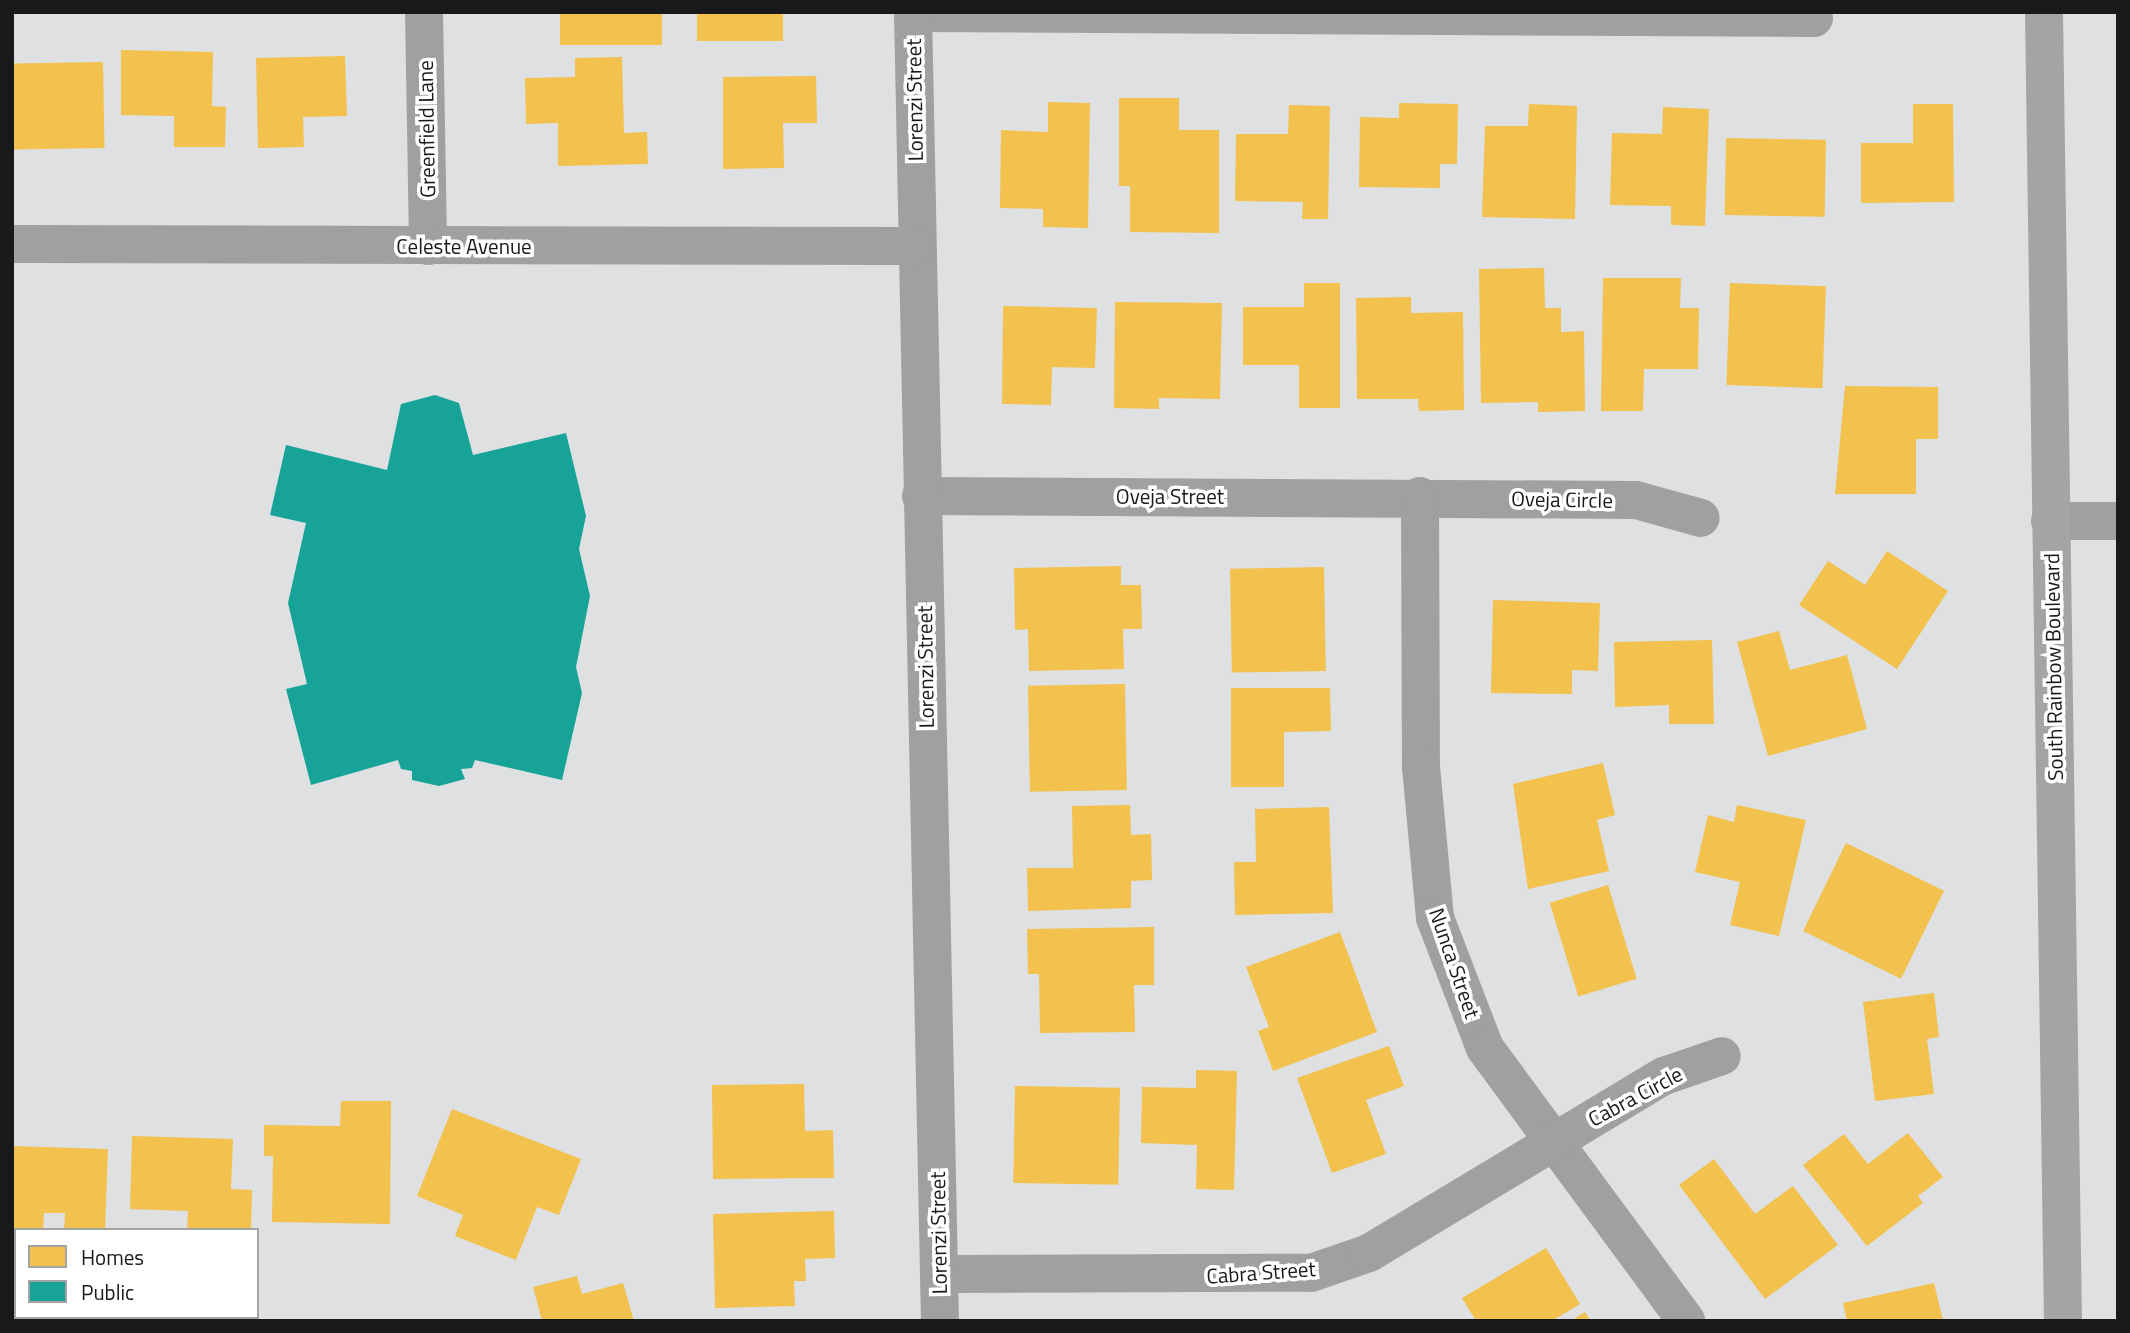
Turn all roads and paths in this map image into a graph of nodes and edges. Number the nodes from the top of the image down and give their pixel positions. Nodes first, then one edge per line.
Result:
1 (424, 12) edge
2 (2044, 12) edge
3 (913, 13) edge
4 (1409, 14) edge
5 (1814, 18) dead end
6 (12, 244) edge
7 (428, 246) junction
8 (915, 246) junction
9 (921, 496) junction
10 (1420, 496) junction
11 (1701, 518) dead end
12 (2118, 521) edge
13 (2050, 522) junction
14 (1722, 1056) dead end
15 (1550, 1143) junction
16 (2062, 1268) junction
17 (939, 1275) junction
18 (940, 1321) edge
19 (1686, 1321) edge
20 (2063, 1321) edge
21 (2077, 1321) edge

1 - 7 street, Greenfield Lane
2 - 13 main road, South Rainbow Boulevard
3 - 4 street
3 - 8 street, Lorenzi Street
4 - 5 street
6 - 7 street, Celeste Avenue
7 - 8 street, Celeste Avenue
8 - 9 street, Lorenzi Street
9 - 10 street, Oveja Street
9 - 17 street, Lorenzi Street
10 - 11 street, Oveja Circle
10 - 15 street, Nunca Street
12 - 13 street
13 - 16 main road, South Rainbow Boulevard
14 - 15 street, Cabra Circle
15 - 17 street, Cabra Street
15 - 19 street, Nunca Street
16 - 20 main road, South Rainbow Boulevard
16 - 21 main road
17 - 18 street, Lorenzi Street

